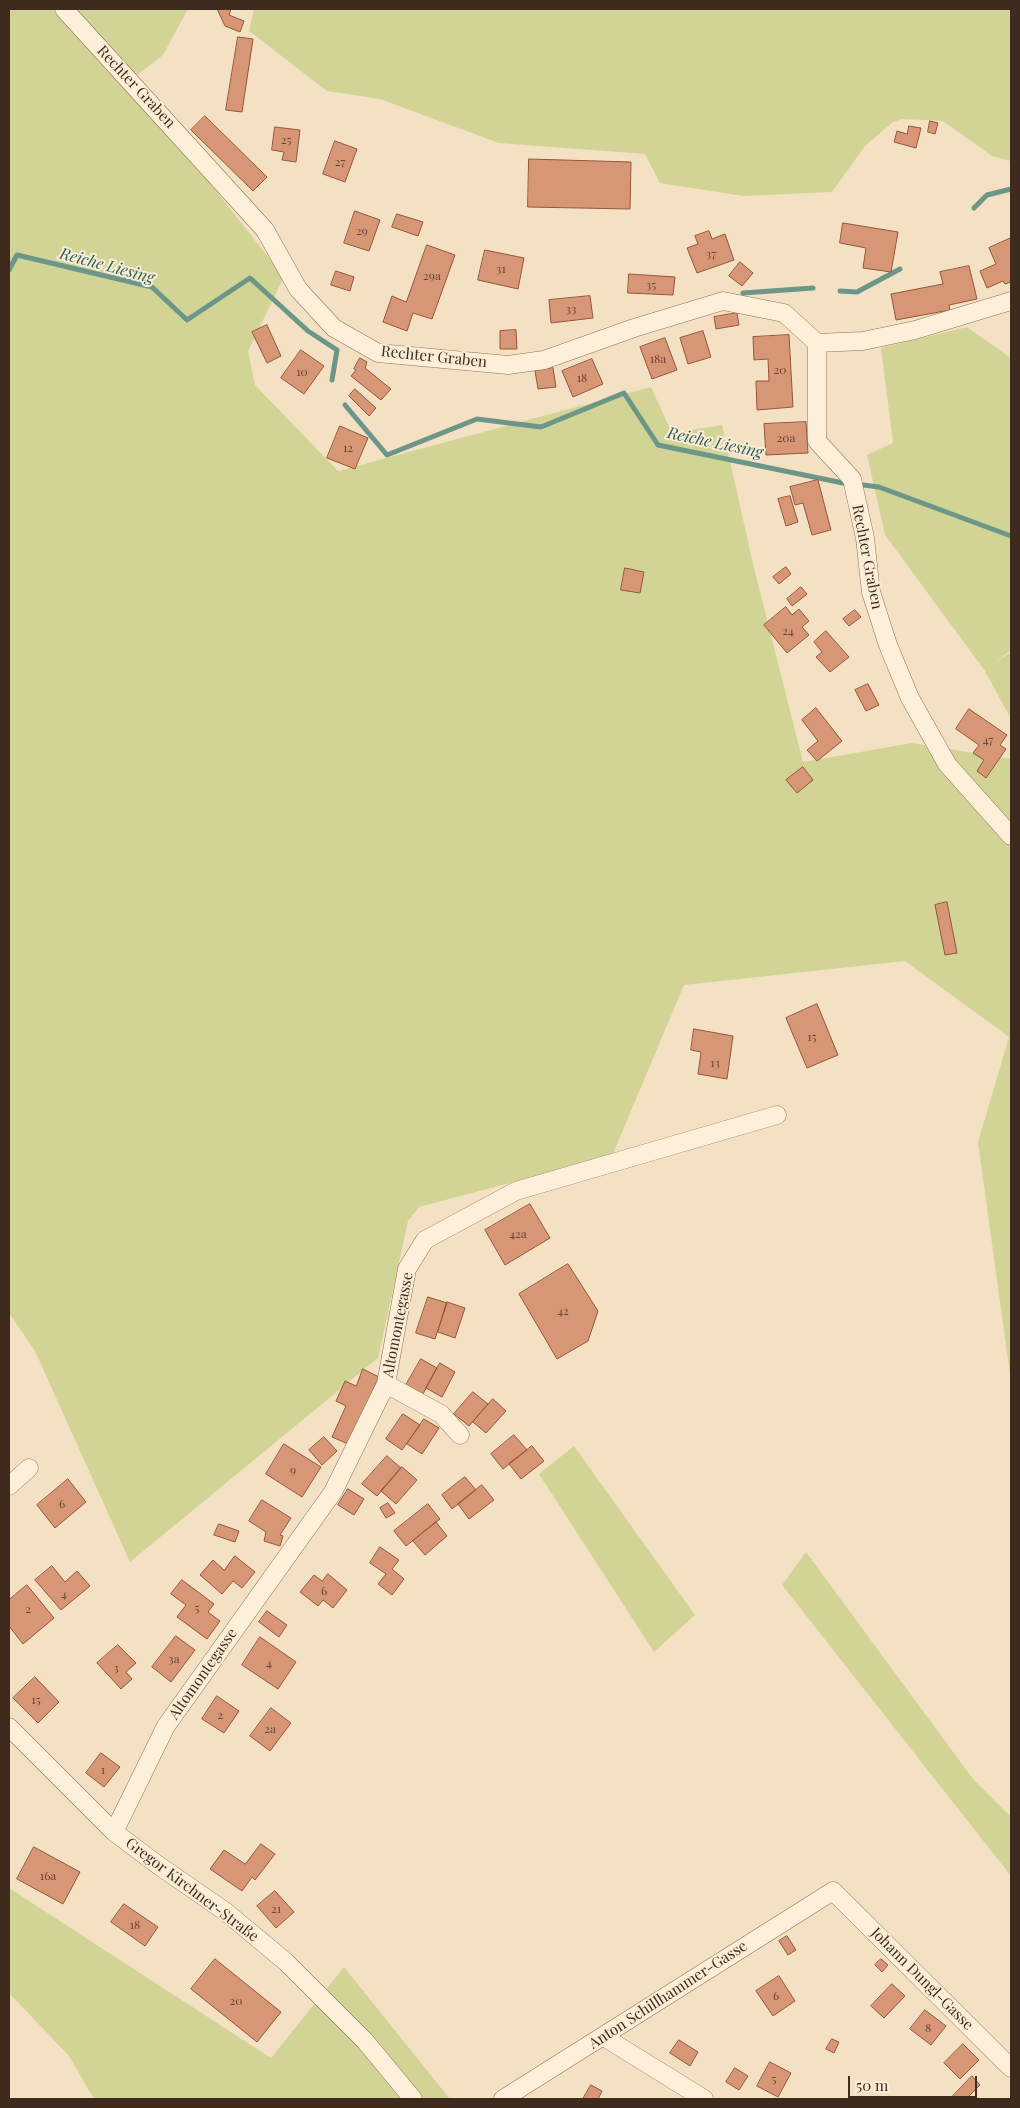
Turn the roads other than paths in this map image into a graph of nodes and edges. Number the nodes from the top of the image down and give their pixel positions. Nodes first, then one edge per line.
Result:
1 (64, 9) edge
2 (1011, 301) edge
3 (817, 343) junction
4 (1011, 836) edge
5 (777, 1115) dead end
6 (386, 1384) junction
7 (460, 1434) dead end
8 (29, 1468) dead end
9 (9, 1486) edge
10 (9, 1727) edge
11 (114, 1832) junction
12 (833, 1890) joint
13 (604, 2037) junction
14 (1011, 2068) edge
15 (413, 2099) edge
16 (503, 2099) edge
17 (704, 2099) edge

1 - 3 street, Rechter Graben
2 - 3 street
3 - 4 street, Rechter Graben
5 - 6 street, Altomontegasse
6 - 7 street
6 - 11 street, Altomontegasse
8 - 9 street
10 - 11 street, Gregor Kirchner-Straße
11 - 15 street, Gregor Kirchner-Straße
12 - 13 street, Anton Schillhammer-Gasse
12 - 14 street, Johann Dungl-Gasse
13 - 16 street, Anton Schillhammer-Gasse
13 - 17 street

